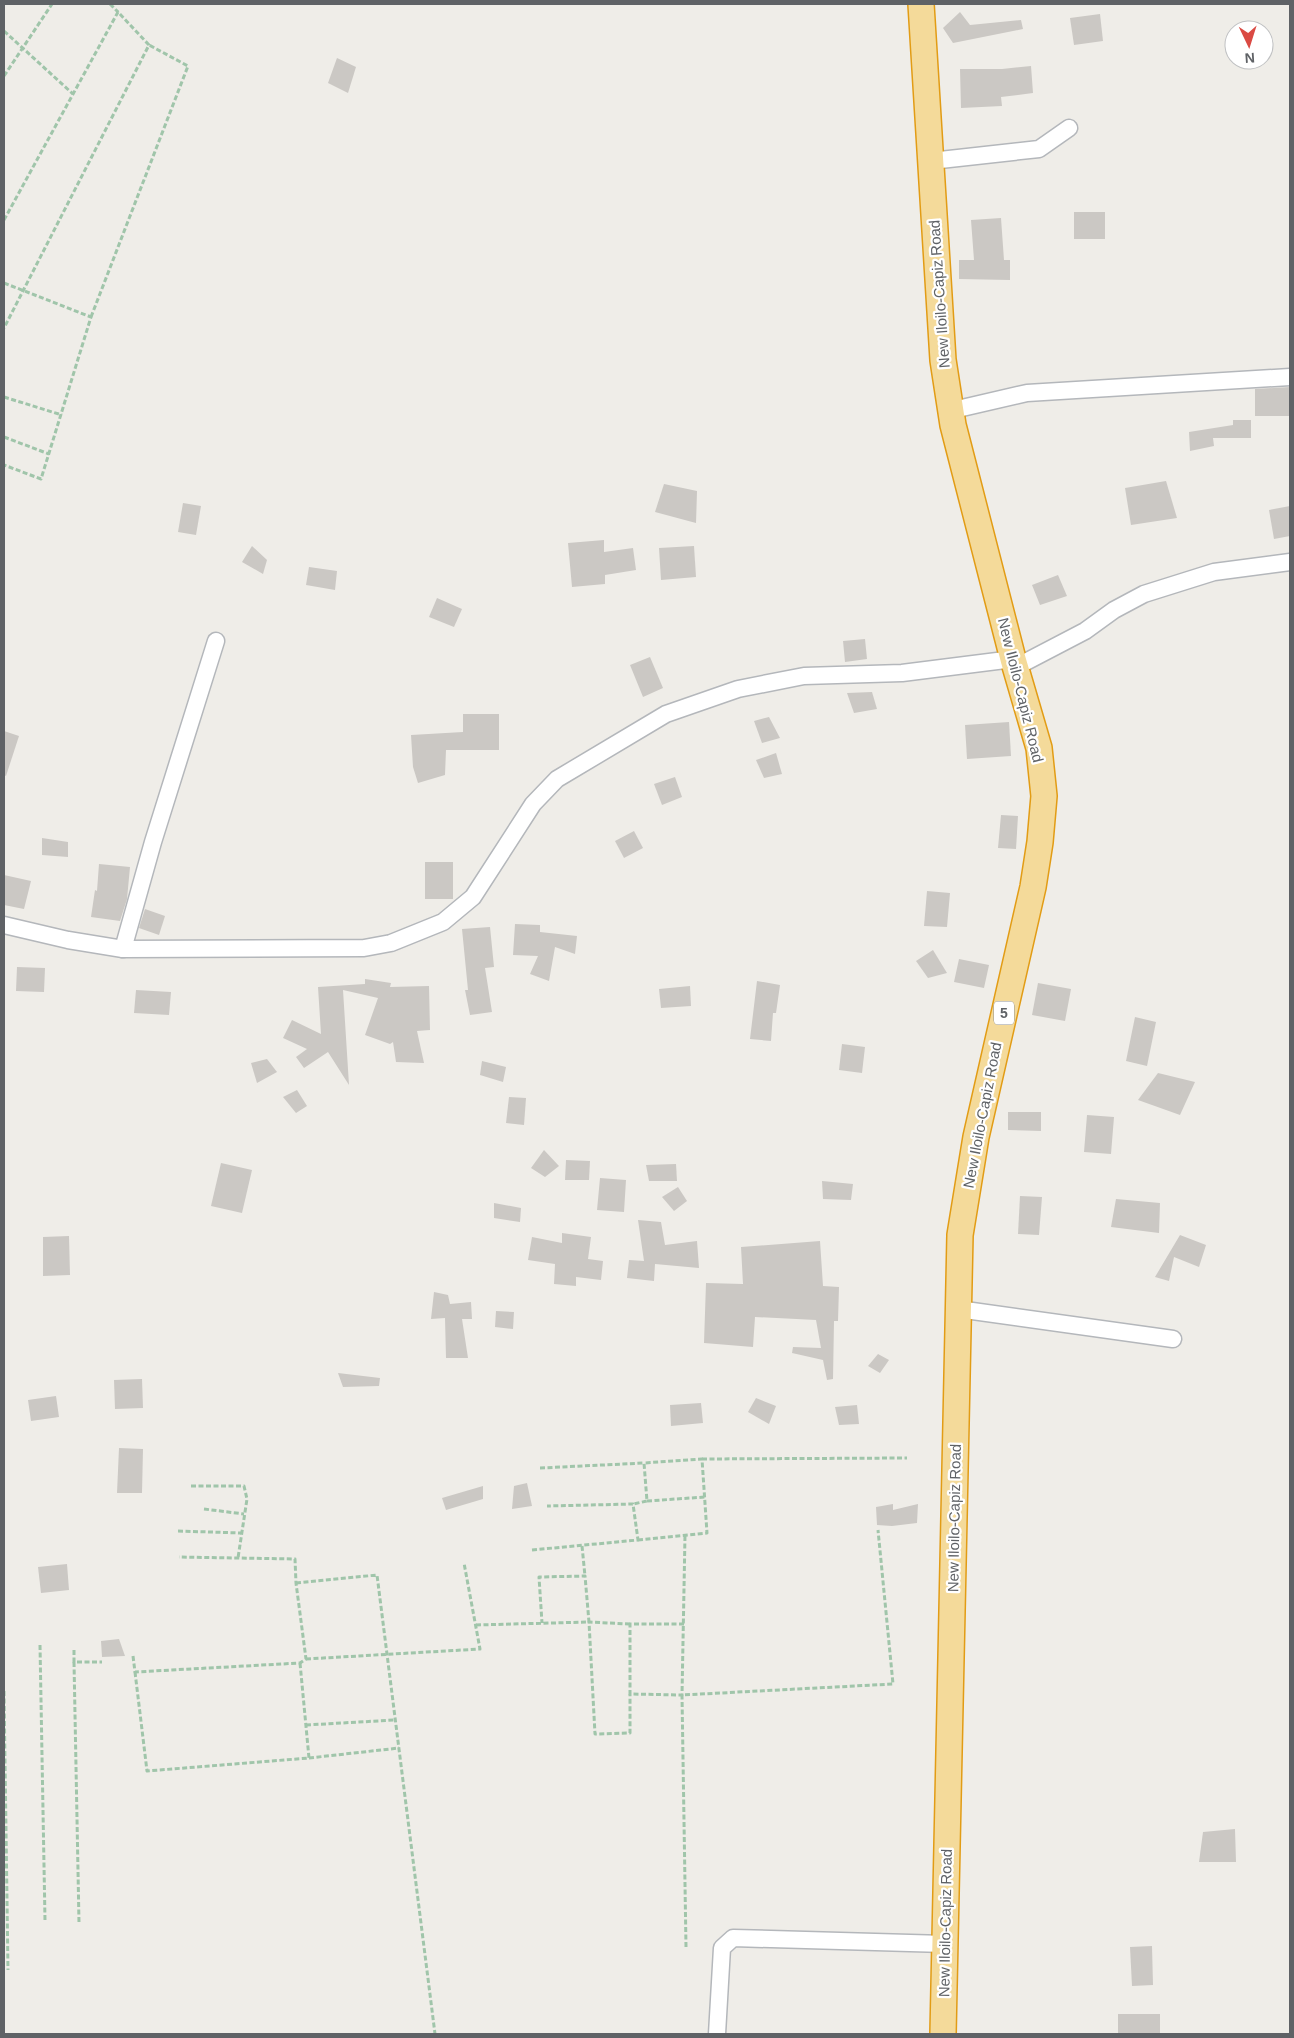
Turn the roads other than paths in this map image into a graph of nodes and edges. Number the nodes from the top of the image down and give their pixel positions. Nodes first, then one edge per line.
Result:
1 (921, 4) edge
2 (1069, 128) dead end
3 (931, 160) junction
4 (1290, 377) edge
5 (949, 411) junction
6 (1290, 562) edge
7 (216, 640) dead end
8 (1014, 663) junction
9 (4, 925) edge
10 (123, 949) junction
11 (958, 1309) junction
12 (1173, 1339) dead end
13 (945, 1944) junction
14 (717, 2034) edge
15 (943, 2034) edge

1 - 3 highway, New Iloilo-Capiz Road / 5
2 - 3 street
3 - 5 highway, New Iloilo-Capiz Road / 5
4 - 5 street
5 - 8 highway, New Iloilo-Capiz Road / 5
6 - 8 street
7 - 10 street
8 - 10 street
8 - 11 highway, New Iloilo-Capiz Road / 5
9 - 10 street
11 - 12 street
11 - 13 highway, New Iloilo-Capiz Road / 5
13 - 14 street
13 - 15 highway, New Iloilo-Capiz Road / 5

